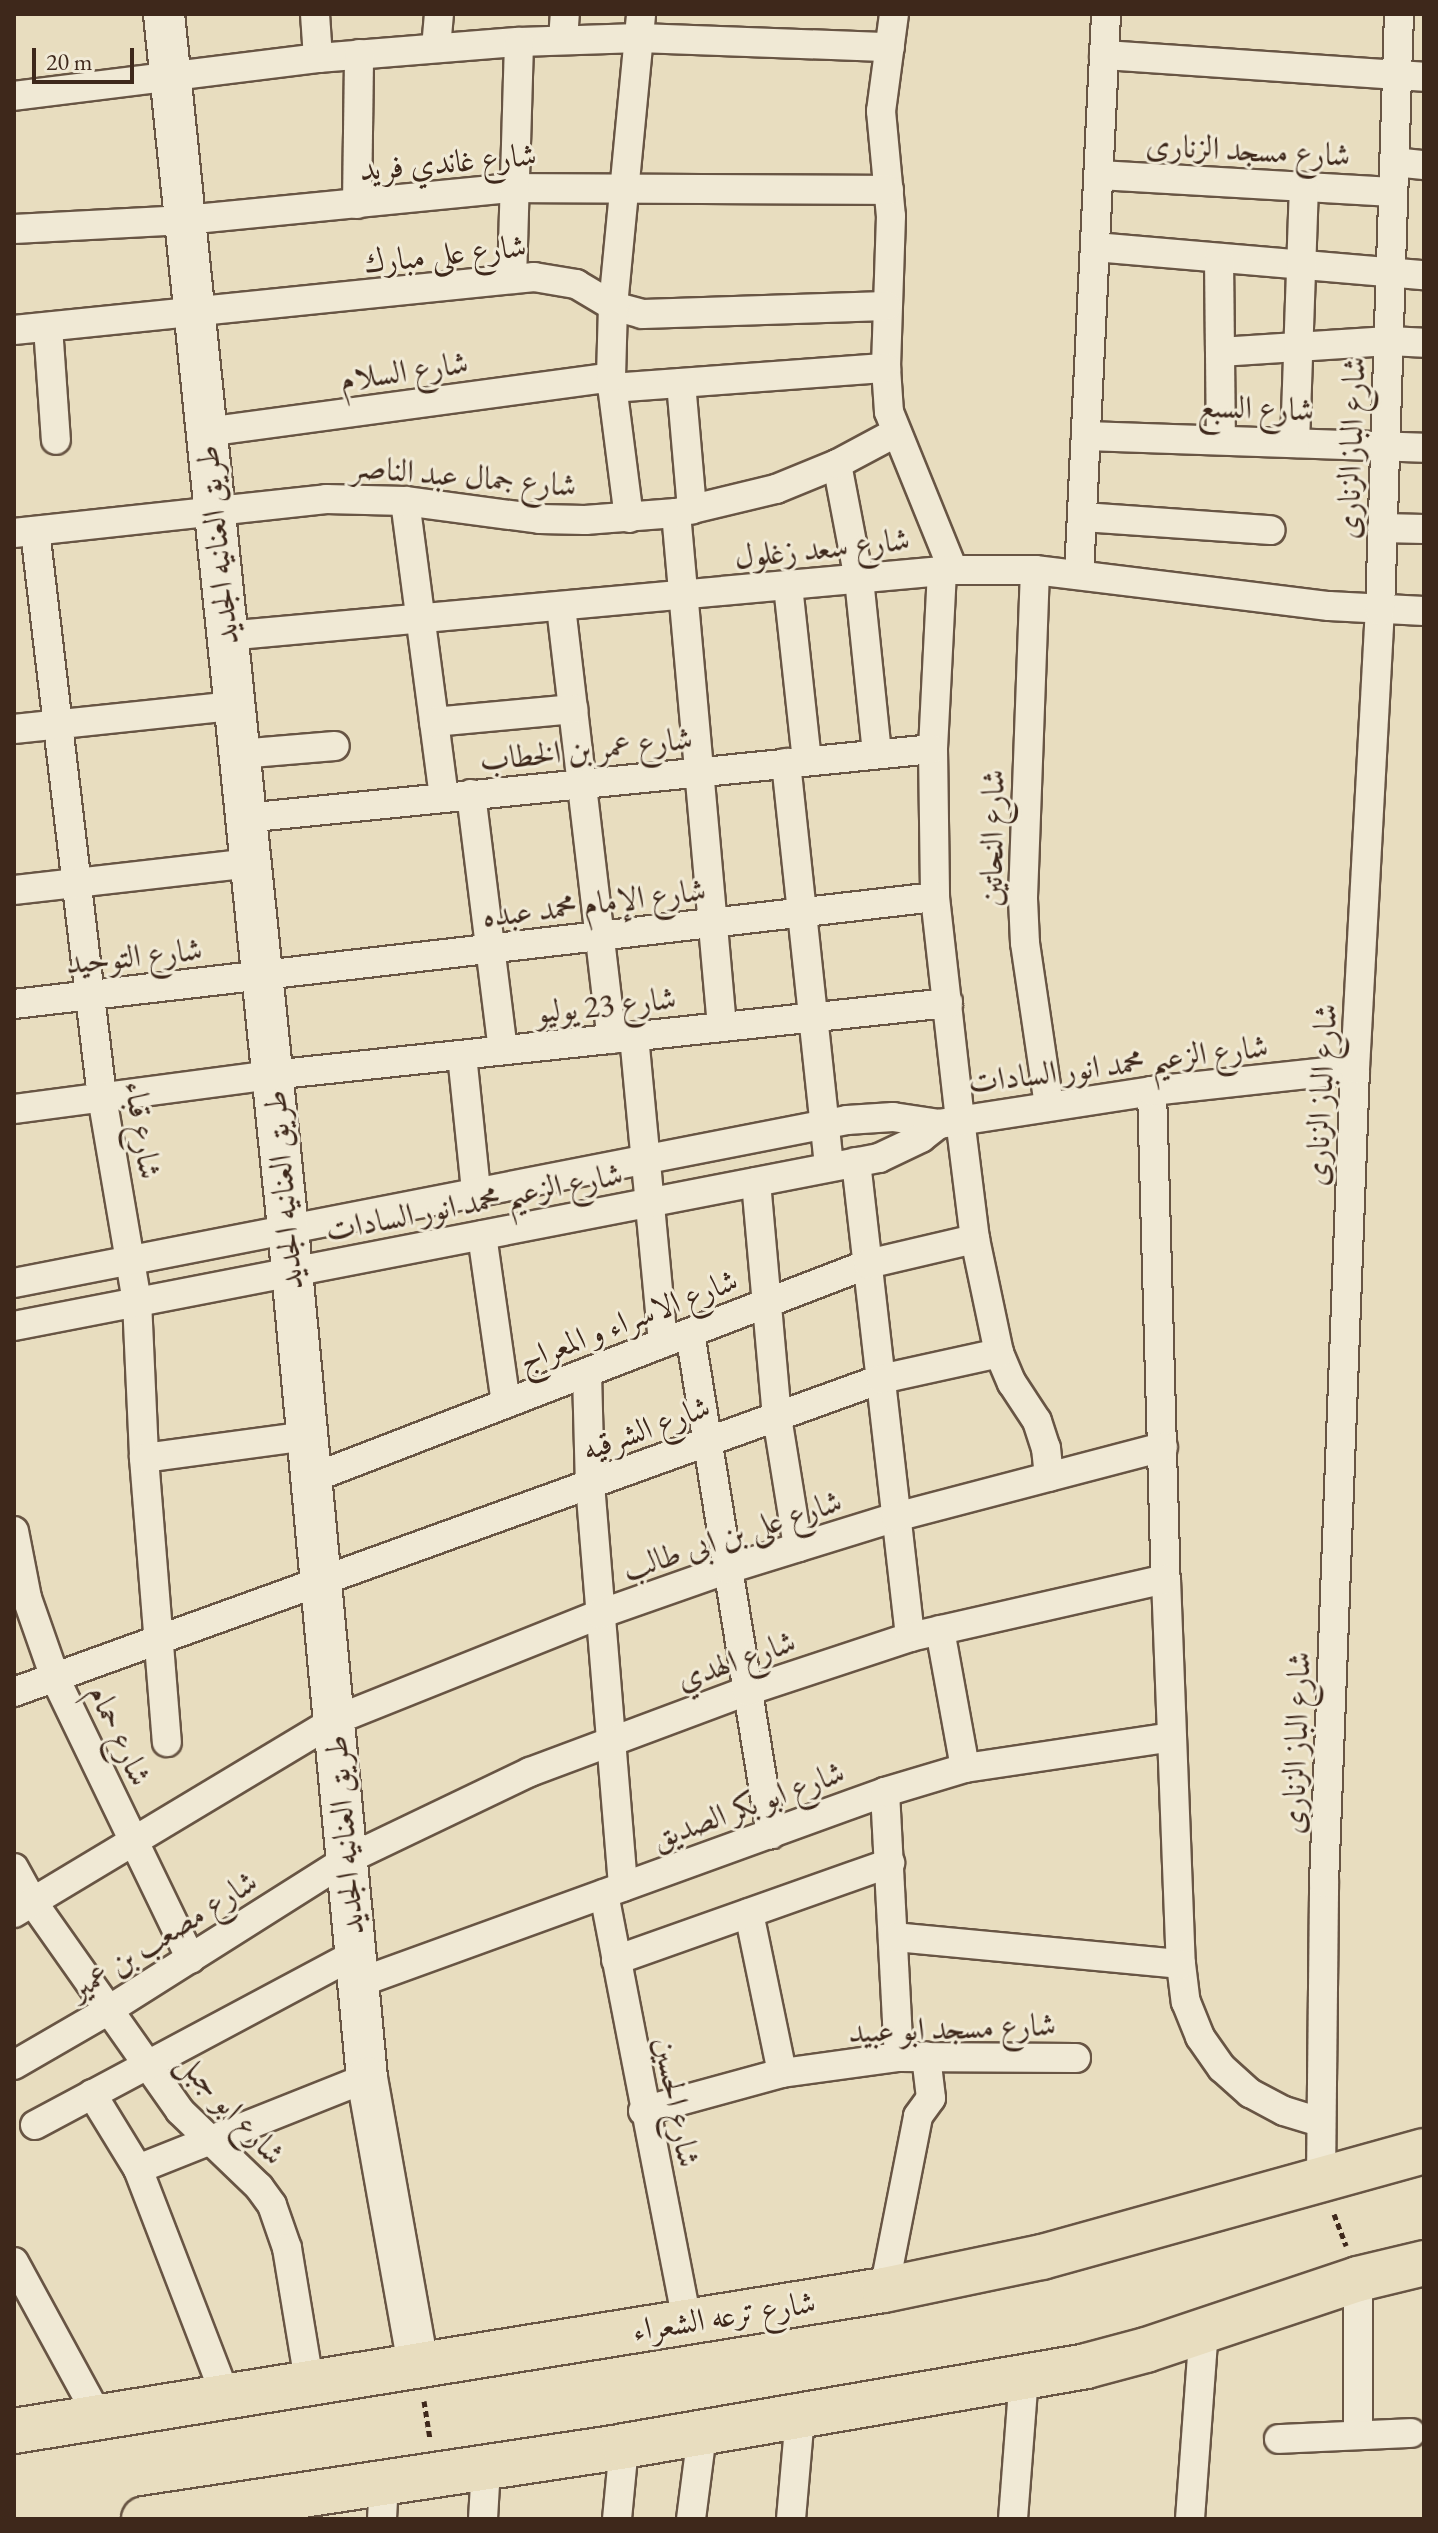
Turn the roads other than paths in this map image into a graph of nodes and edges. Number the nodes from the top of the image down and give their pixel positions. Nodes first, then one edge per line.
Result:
1 (164, 14) edge
2 (315, 14) edge
3 (439, 14) edge
4 (894, 14) edge
5 (1106, 14) edge
6 (1399, 14) edge
7 (640, 26) edge
8 (564, 27) edge
9 (519, 42) junction
10 (890, 47) junction
11 (436, 48) junction
12 (359, 54) junction
13 (1104, 55) junction
14 (318, 58) junction
15 (1410, 76) edge
16 (171, 79) junction
17 (14, 96) edge
18 (1394, 162) junction
19 (1424, 165) edge
20 (1099, 175) junction
21 (625, 187) junction
22 (1304, 187) junction
23 (514, 188) junction
24 (889, 190) junction
25 (1393, 192) junction
26 (357, 204) junction
27 (185, 220) junction
28 (14, 229) edge
29 (1095, 247) junction
30 (1219, 258) junction
31 (1300, 264) junction
32 (1390, 272) junction
33 (1424, 275) edge
34 (512, 279) junction
35 (613, 306) junction
36 (887, 306) junction
37 (195, 314) junction
38 (48, 327) junction
39 (14, 330) edge
40 (1389, 341) junction
41 (1424, 343) edge
42 (1298, 347) junction
43 (1220, 352) junction
44 (886, 368) junction
45 (611, 383) junction
46 (681, 383) junction
47 (206, 432) junction
48 (895, 433) junction
49 (1086, 436) junction
50 (56, 440) dead end
51 (1221, 440) junction
52 (1295, 443) junction
53 (1385, 446) junction
54 (1424, 448) edge
55 (837, 464) junction
56 (405, 501) junction
57 (214, 509) junction
58 (684, 512) junction
59 (1083, 517) junction
60 (629, 518) junction
61 (1382, 528) junction
62 (1424, 529) edge
63 (1271, 530) dead end
64 (24, 532) edge
65 (948, 570) junction
66 (1035, 570) junction
67 (1079, 575) junction
68 (859, 579) junction
69 (788, 586) junction
70 (683, 596) junction
71 (561, 607) junction
72 (1380, 611) junction
73 (1424, 611) edge
74 (420, 620) junction
75 (226, 636) junction
76 (234, 706) junction
77 (573, 709) junction
78 (434, 722) junction
79 (57, 724) junction
80 (14, 729) edge
81 (335, 746) dead end
82 (933, 749) junction
83 (239, 754) junction
84 (877, 754) junction
85 (796, 762) junction
86 (699, 772) junction
87 (581, 784) junction
88 (457, 796) junction
89 (245, 818) junction
90 (250, 863) junction
91 (76, 883) junction
92 (14, 890) edge
93 (935, 897) junction
94 (802, 913) junction
95 (712, 923) junction
96 (600, 937) junction
97 (490, 949) junction
98 (262, 977) junction
99 (89, 994) junction
100 (948, 1003) junction
101 (14, 1004) edge
102 (814, 1017) junction
103 (722, 1026) junction
104 (623, 1037) junction
105 (503, 1050) junction
106 (462, 1055) junction
107 (1355, 1069) junction
108 (272, 1075) junction
109 (1152, 1091) junction
110 (102, 1097) junction
111 (1049, 1106) junction
112 (14, 1109) edge
113 (949, 1122) junction
114 (824, 1125) junction
115 (646, 1157) junction
116 (842, 1165) junction
117 (756, 1182) junction
118 (476, 1191) junction
119 (650, 1202) junction
120 (288, 1228) junction
121 (482, 1235) junction
122 (975, 1239) junction
123 (130, 1260) junction
124 (868, 1264) junction
125 (291, 1272) junction
126 (14, 1283) edge
127 (137, 1301) junction
128 (768, 1303) junction
129 (14, 1326) edge
130 (690, 1333) junction
131 (663, 1343) junction
132 (999, 1353) junction
133 (587, 1373) junction
134 (881, 1379) junction
135 (506, 1403) junction
136 (777, 1417) junction
137 (306, 1436) junction
138 (707, 1442) junction
139 (1163, 1447) junction
140 (144, 1458) junction
141 (1049, 1477) junction
142 (310, 1479) junction
143 (590, 1484) junction
144 (896, 1517) junction
145 (14, 1531) edge
146 (798, 1547) junction
147 (728, 1569) junction
148 (1166, 1579) junction
149 (320, 1581) junction
150 (600, 1614) junction
151 (940, 1630) junction
152 (910, 1637) junction
153 (159, 1640) junction
154 (55, 1678) junction
155 (747, 1691) junction
156 (14, 1692) edge
157 (333, 1721) junction
158 (1172, 1737) junction
159 (610, 1740) junction
160 (167, 1742) dead end
161 (965, 1768) junction
162 (885, 1792) junction
163 (771, 1834) junction
164 (132, 1841) junction
165 (346, 1860) junction
166 (890, 1863) junction
167 (14, 1868) edge
168 (614, 1890) junction
169 (23, 1907) edge
170 (749, 1913) junction
171 (894, 1937) junction
172 (191, 1959) junction
173 (616, 1960) junction
174 (1181, 1964) junction
175 (357, 1968) junction
176 (107, 2011) junction
177 (913, 2057) junction
178 (1076, 2058) dead end
179 (14, 2065) edge
180 (147, 2068) junction
181 (782, 2073) junction
182 (367, 2078) junction
183 (92, 2094) junction
184 (643, 2111) junction
185 (1320, 2122) junction
186 (35, 2125) dead end
187 (211, 2140) junction
188 (1424, 2151) edge
189 (138, 2169) junction
190 (1321, 2179) junction
191 (14, 2262) edge
192 (1424, 2263) edge
193 (1358, 2279) junction
194 (884, 2290) junction
195 (687, 2322) junction
196 (1204, 2329) junction
197 (418, 2363) junction
198 (1024, 2376) junction
199 (309, 2381) junction
200 (225, 2394) junction
201 (98, 2416) junction
202 (800, 2417) junction
203 (14, 2431) edge
204 (1411, 2433) dead end
205 (702, 2434) junction
206 (1358, 2435) junction
207 (1279, 2439) dead end
208 (624, 2446) junction
209 (486, 2467) junction
210 (383, 2500) edge
211 (163, 2517) edge
212 (483, 2519) edge
213 (617, 2519) edge
214 (691, 2519) edge
215 (791, 2519) edge
216 (1013, 2519) edge
217 (1190, 2519) edge

1 - 16 street, طريق العنانيه الجديد
2 - 14 street
3 - 11 street
4 - 10 street
5 - 13 street
6 - 15 street, شارع الباز الزنارى
7 - 8 street
7 - 10 street
7 - 21 street
8 - 9 street
9 - 11 street
9 - 23 street
10 - 24 street
11 - 12 street
12 - 14 street
12 - 26 street
13 - 15 street
13 - 20 street
14 - 16 street
15 - 18 street, شارع الباز الزنارى
16 - 17 street
16 - 27 street, طريق العنانيه الجديد
18 - 19 street, شارع مسجد الزنارى
18 - 25 street, شارع الباز الزنارى
20 - 22 street, شارع مسجد الزنارى
20 - 29 street
21 - 23 street, شارع غاندي فريد
21 - 24 street, شارع غاندي فريد
21 - 35 street
22 - 25 street, شارع مسجد الزنارى
22 - 31 street
23 - 26 street, شارع غاندي فريد
23 - 34 street
24 - 36 street
25 - 32 street, شارع الباز الزنارى
26 - 27 street, شارع غاندي فريد
27 - 28 street, شارع غاندي فريد
27 - 37 street, طريق العنانيه الجديد
29 - 30 street
29 - 49 street
30 - 31 street
30 - 43 street
31 - 32 street
31 - 42 street
32 - 33 street
32 - 40 street, شارع الباز الزنارى
34 - 35 street, شارع على مبارك
34 - 37 street, شارع على مبارك
35 - 36 street, شارع على مبارك
35 - 45 street
36 - 44 street
37 - 38 street, شارع على مبارك
37 - 47 street, طريق العنانيه الجديد
38 - 39 street, شارع على مبارك
38 - 50 street
40 - 41 street
40 - 42 street
40 - 53 street, شارع الباز الزنارى
42 - 43 street
42 - 52 street
43 - 51 street
44 - 46 street, شارع السلام
44 - 48 street
45 - 46 street, شارع السلام
45 - 47 street, شارع السلام
45 - 60 street
46 - 58 street
47 - 57 street, طريق العنانيه الجديد
48 - 55 street, شارع جمال عبد الناصر
48 - 65 street
49 - 51 street, شارع السبع
49 - 59 street
51 - 52 street, شارع السبع
52 - 53 street, شارع السبع
53 - 54 street, شارع السبع
53 - 61 street, شارع الباز الزنارى
55 - 58 street, شارع جمال عبد الناصر
55 - 68 street
56 - 57 street, شارع جمال عبد الناصر
56 - 60 street, شارع جمال عبد الناصر
56 - 74 street
57 - 64 street, شارع جمال عبد الناصر
57 - 75 street, طريق العنانيه الجديد
58 - 60 street, شارع جمال عبد الناصر
58 - 70 street
59 - 63 street
59 - 67 street
61 - 62 street
61 - 72 street, شارع الباز الزنارى
64 - 79 street, شارع قباء
65 - 66 street, شارع سعد زغلول
65 - 68 street, شارع سعد زغلول
65 - 82 street
66 - 67 street, شارع سعد زغلول
66 - 111 street, شارع النحاتين
67 - 72 street, شارع سعد زغلول
68 - 69 street, شارع سعد زغلول
68 - 84 street
69 - 70 street, شارع سعد زغلول
69 - 85 street
70 - 71 street, شارع سعد زغلول
70 - 86 street
71 - 74 street, شارع سعد زغلول
71 - 77 street
72 - 73 street, شارع سعد زغلول
72 - 107 street, شارع الباز الزنارى
74 - 75 street, شارع سعد زغلول
74 - 78 street
75 - 76 street, طريق العنانيه الجديد
76 - 79 street
76 - 83 street, طريق العنانيه الجديد
77 - 78 street
77 - 87 street
78 - 88 street
79 - 80 street
79 - 91 street, شارع قباء
81 - 83 street
82 - 84 street, شارع عمر بن الخطاب
82 - 93 street
83 - 89 street, طريق العنانيه الجديد
84 - 85 street, شارع عمر بن الخطاب
85 - 86 street, شارع عمر بن الخطاب
85 - 94 street
86 - 87 street, شارع عمر بن الخطاب
86 - 95 street
87 - 88 street, شارع عمر بن الخطاب
87 - 96 street
88 - 89 street, شارع عمر بن الخطاب
88 - 97 street
89 - 90 street, طريق العنانيه الجديد
90 - 91 street
90 - 98 street, طريق العنانيه الجديد
91 - 92 street
91 - 99 street, شارع قباء
93 - 94 street, شارع الإمام محمد عبده
93 - 100 street
94 - 95 street, شارع الإمام محمد عبده
94 - 102 street
95 - 96 street, شارع الإمام محمد عبده
95 - 103 street
96 - 97 street, شارع الإمام محمد عبده
96 - 104 street
97 - 98 street, شارع الإمام محمد عبده
97 - 105 street
98 - 99 street, شارع التوحيد
98 - 108 street, طريق العنانيه الجديد
99 - 101 street, شارع التوحيد
99 - 110 street, شارع قباء
100 - 102 street, شارع 23 يوليو
100 - 113 street
102 - 103 street, شارع 23 يوليو
102 - 114 street
103 - 104 street, شارع 23 يوليو
104 - 105 street, شارع 23 يوليو
104 - 115 street
105 - 106 street, شارع 23 يوليو
106 - 108 street, شارع 23 يوليو
106 - 118 street
107 - 109 street, شارع الزعيم محمد انور السادات
107 - 185 street, شارع الباز الزنارى
108 - 110 street, شارع 23 يوليو
108 - 120 street, طريق العنانيه الجديد
109 - 111 street, شارع الزعيم محمد انور السادات
109 - 139 street
110 - 112 street, شارع 23 يوليو
110 - 123 street, شارع قباء
111 - 113 street, شارع الزعيم محمد انور السادات
113 - 114 street, شارع الزعيم محمد انور السادات
113 - 116 street, شارع الزعيم محمد انور السادات
113 - 122 street
114 - 115 street, شارع الزعيم محمد انور السادات
114 - 116 street
115 - 118 street, شارع الزعيم محمد انور السادات
115 - 119 street
116 - 117 street, شارع الزعيم محمد انور السادات
116 - 124 street
117 - 119 street, شارع الزعيم محمد انور السادات
117 - 128 street
118 - 120 street, شارع الزعيم محمد انور السادات
119 - 121 street, شارع الزعيم محمد انور السادات
119 - 131 street
120 - 123 street, شارع الزعيم محمد انور السادات
120 - 125 street, طريق العنانيه الجديد
121 - 125 street, شارع الزعيم محمد انور السادات
121 - 135 street
122 - 124 street, شارع الاسراء و المعراج
122 - 132 street
123 - 126 street, شارع الزعيم محمد انور السادات
123 - 127 street, شارع قباء
124 - 128 street, شارع الاسراء و المعراج
124 - 134 street
125 - 127 street, شارع الزعيم محمد انور السادات
125 - 137 street, طريق العنانيه الجديد
127 - 129 street, شارع الزعيم محمد انور السادات
127 - 140 street, شارع قباء
128 - 130 street, شارع الاسراء و المعراج
128 - 136 street
130 - 131 street, شارع الاسراء و المعراج
130 - 138 street
131 - 133 street, شارع الاسراء و المعراج
132 - 134 street, شارع الشرقيه
132 - 141 street
133 - 135 street, شارع الاسراء و المعراج
133 - 143 street, شارع الحسين
134 - 136 street, شارع الشرقيه
134 - 144 street
135 - 142 street, شارع الاسراء و المعراج
136 - 138 street, شارع الشرقيه
136 - 146 street
137 - 140 street
137 - 142 street, طريق العنانيه الجديد
138 - 143 street, شارع الشرقيه
138 - 147 street
139 - 141 street, شارع على بن ابى طالب
139 - 148 street
140 - 153 street, شارع قباء
141 - 144 street, شارع على بن ابى طالب
142 - 149 street, طريق العنانيه الجديد
143 - 149 street, شارع الشرقيه
143 - 150 street, شارع الحسين
144 - 146 street, شارع على بن ابى طالب
144 - 152 street
145 - 154 street, شارع حمام
146 - 147 street, شارع على بن ابى طالب
147 - 150 street, شارع على بن ابى طالب
147 - 155 street
148 - 151 street, شارع الهدي
148 - 158 street
149 - 153 street, شارع الشرقيه
149 - 157 street, طريق العنانيه الجديد
150 - 157 street, شارع على بن ابى طالب
150 - 159 street, شارع الحسين
151 - 152 street, شارع الهدي
151 - 161 street
152 - 155 street, شارع الهدي
153 - 154 street, شارع الشرقيه
153 - 160 street, شارع قباء
154 - 156 street, شارع الشرقيه
154 - 164 street, شارع حمام
155 - 159 street, شارع الهدي
155 - 163 street
157 - 164 street, شارع على بن ابى طالب
157 - 165 street, طريق العنانيه الجديد
158 - 161 street, شارع ابو بكر الصديق
158 - 174 street
159 - 165 street, شارع الهدي
159 - 168 street, شارع الحسين
161 - 162 street, شارع ابو بكر الصديق
162 - 163 street, شارع ابو بكر الصديق
162 - 166 street
163 - 168 street, شارع ابو بكر الصديق
164 - 169 street, شارع على بن ابى طالب
164 - 172 street, شارع حمام
165 - 172 street, شارع مصعب بن عمير
165 - 175 street, طريق العنانيه الجديد
166 - 170 street
166 - 171 street
167 - 169 street, شارع ابو جبل
168 - 173 street, شارع الحسين
168 - 175 street, شارع ابو بكر الصديق
169 - 176 street, شارع ابو جبل
170 - 173 street
170 - 181 street
171 - 174 street
171 - 177 street
172 - 176 street, شارع مصعب بن عمير
173 - 184 street, شارع الحسين
174 - 185 street
175 - 180 street, شارع ابو بكر الصديق
175 - 182 street, طريق العنانيه الجديد
176 - 179 street, شارع مصعب بن عمير
176 - 180 street, شارع ابو جبل
177 - 178 street, شارع مسجد ابو عبيد
177 - 181 street, شارع مسجد ابو عبيد
177 - 194 street
180 - 183 street, شارع ابو بكر الصديق
180 - 187 street, شارع ابو جبل
181 - 184 street, شارع مسجد ابو عبيد
182 - 187 street
182 - 197 street, طريق العنانيه الجديد
183 - 186 street, شارع ابو بكر الصديق
183 - 189 street
184 - 195 street, شارع الحسين
185 - 190 street, شارع الباز الزنارى
187 - 189 street
187 - 199 street, شارع ابو جبل
188 - 190 highway, شارع ترعه الشعراء
189 - 200 street
190 - 194 highway, شارع ترعه الشعراء
191 - 201 street
192 - 193 highway
193 - 196 highway
193 - 206 street
194 - 195 highway, شارع ترعه الشعراء
195 - 197 highway, شارع ترعه الشعراء
196 - 198 highway
196 - 217 street
197 - 199 highway, شارع ترعه الشعراء
198 - 202 highway
198 - 216 street
199 - 200 highway, شارع ترعه الشعراء
200 - 201 highway, شارع ترعه الشعراء
201 - 203 highway, شارع ترعه الشعراء
202 - 205 highway
202 - 215 street
204 - 206 street
205 - 208 highway
205 - 214 street
206 - 207 street
208 - 209 highway
208 - 213 street
209 - 210 highway
209 - 212 street
210 - 211 highway

